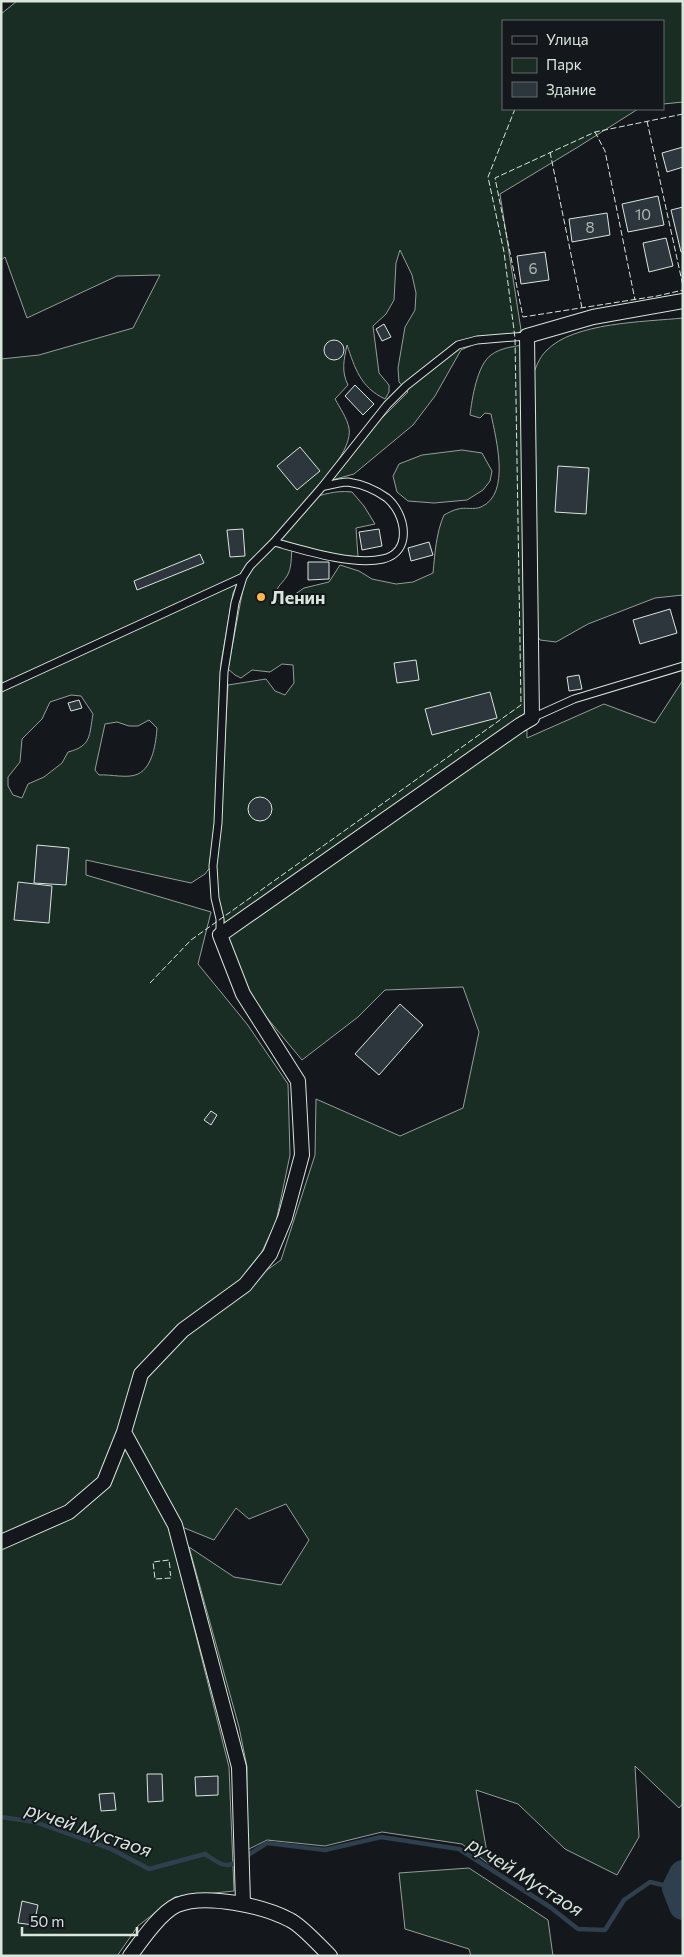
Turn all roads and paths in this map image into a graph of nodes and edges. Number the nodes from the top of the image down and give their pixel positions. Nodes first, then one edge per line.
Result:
1 (683, 301) edge
2 (527, 336) junction
3 (322, 487) junction
4 (274, 542) junction
5 (243, 577) junction
6 (683, 666) edge
7 (1, 688) edge
8 (532, 718) junction
9 (220, 935) junction
10 (124, 1432) junction
11 (1, 1542) edge
12 (243, 1903) junction
13 (130, 1956) edge
14 (330, 1956) edge

1 - 2 street
2 - 3 lane
2 - 8 street
3 - 4 lane
3 - 4 lane
4 - 5 lane
5 - 7 lane
5 - 9 lane
6 - 8 lane
8 - 9 street
9 - 10 street
10 - 11 street
10 - 12 street
12 - 13 street
12 - 14 street

